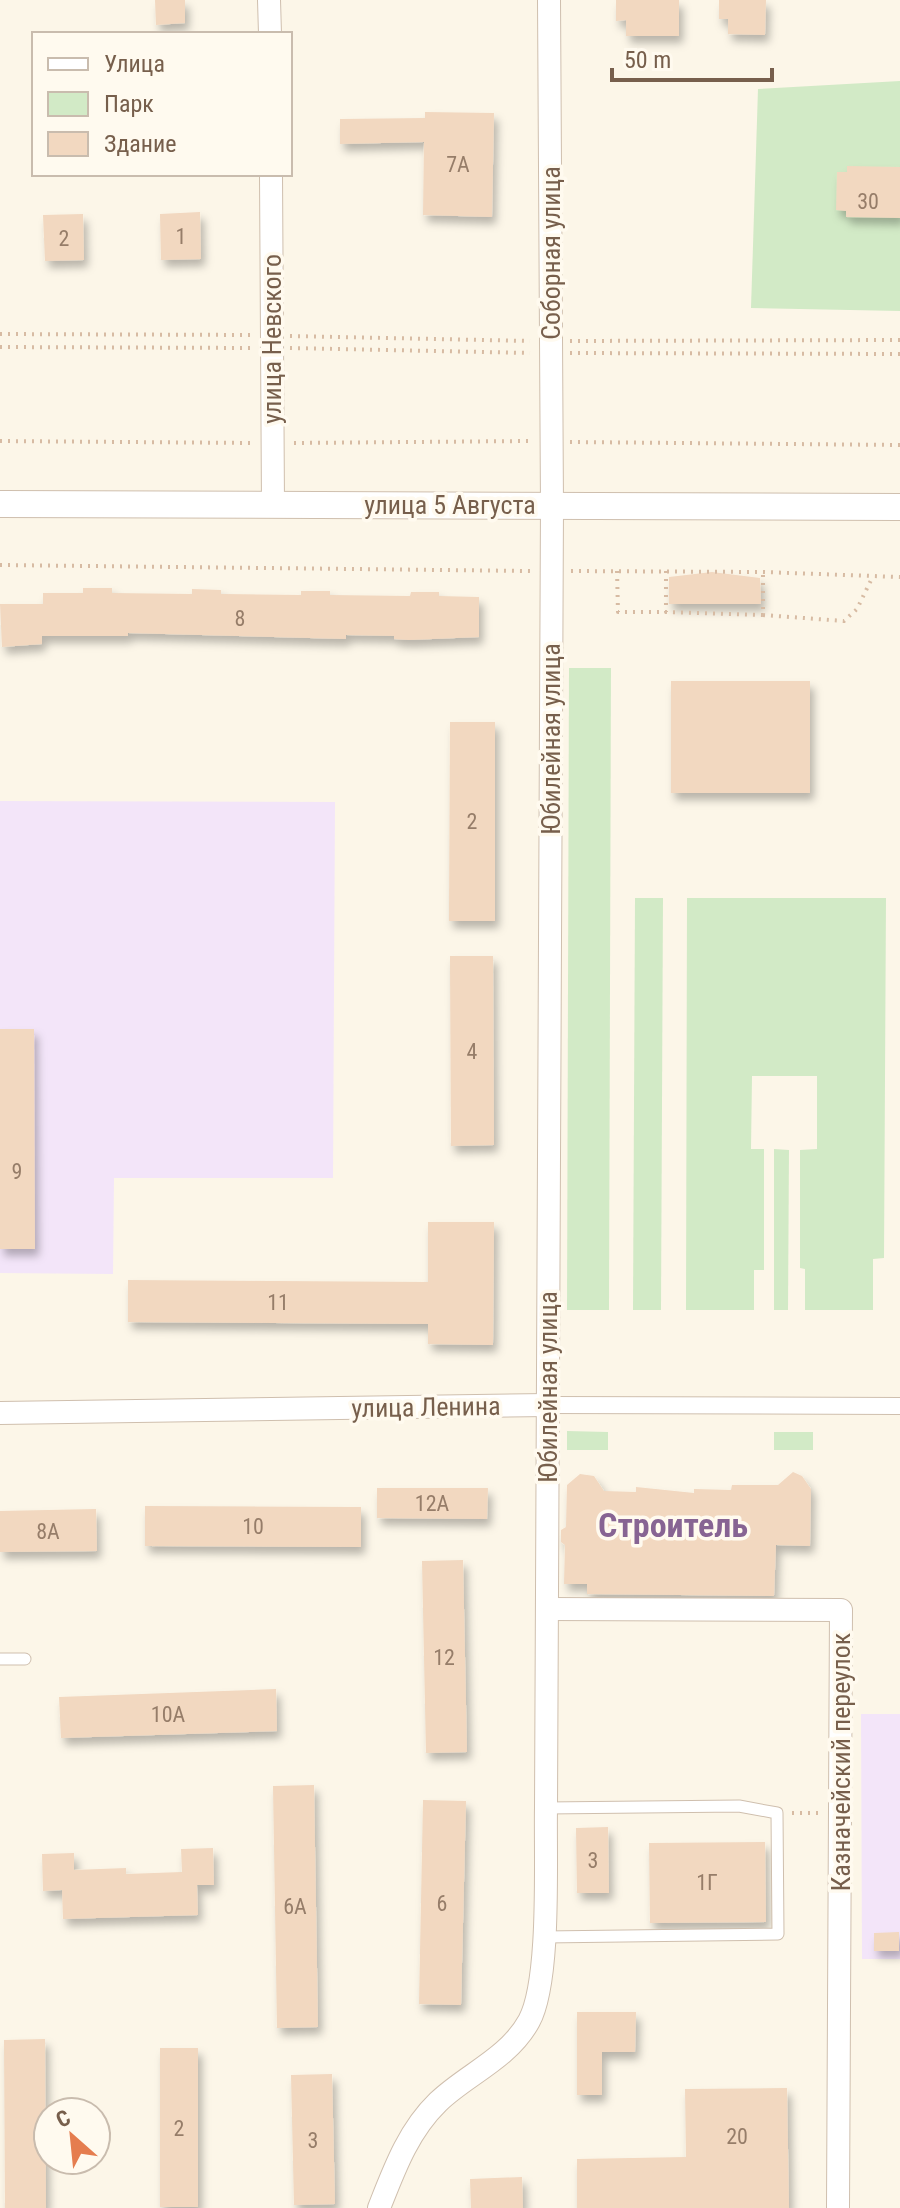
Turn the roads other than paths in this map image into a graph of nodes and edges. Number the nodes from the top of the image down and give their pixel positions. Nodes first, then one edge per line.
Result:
1 (269, 0) edge
2 (549, 0) edge
3 (270, 32) edge
4 (271, 176) edge
5 (0, 504) edge
6 (273, 505) junction
7 (552, 506) junction
8 (900, 507) edge
9 (548, 1405) junction
10 (900, 1406) edge
11 (0, 1413) edge
12 (547, 1609) junction
13 (0, 1659) edge
14 (25, 1659) dead end
15 (546, 1808) junction
16 (544, 1937) junction
17 (379, 2208) edge
18 (838, 2208) edge

1 - 3 street
2 - 7 street, Соборная улица
4 - 6 street, улица Невского
5 - 6 street, улица 5 Августа
6 - 7 street, улица 5 Августа
7 - 8 street, улица 5 Августа
7 - 9 street, Юбилейная улица
9 - 10 street, улица Ленина
9 - 11 street, улица Ленина
9 - 12 street, Юбилейная улица
12 - 15 street, Юбилейная улица
12 - 18 street, Казначейский переулок
13 - 14 lane
15 - 16 street, Юбилейная улица
15 - 16 lane
16 - 17 street, Юбилейная улица

